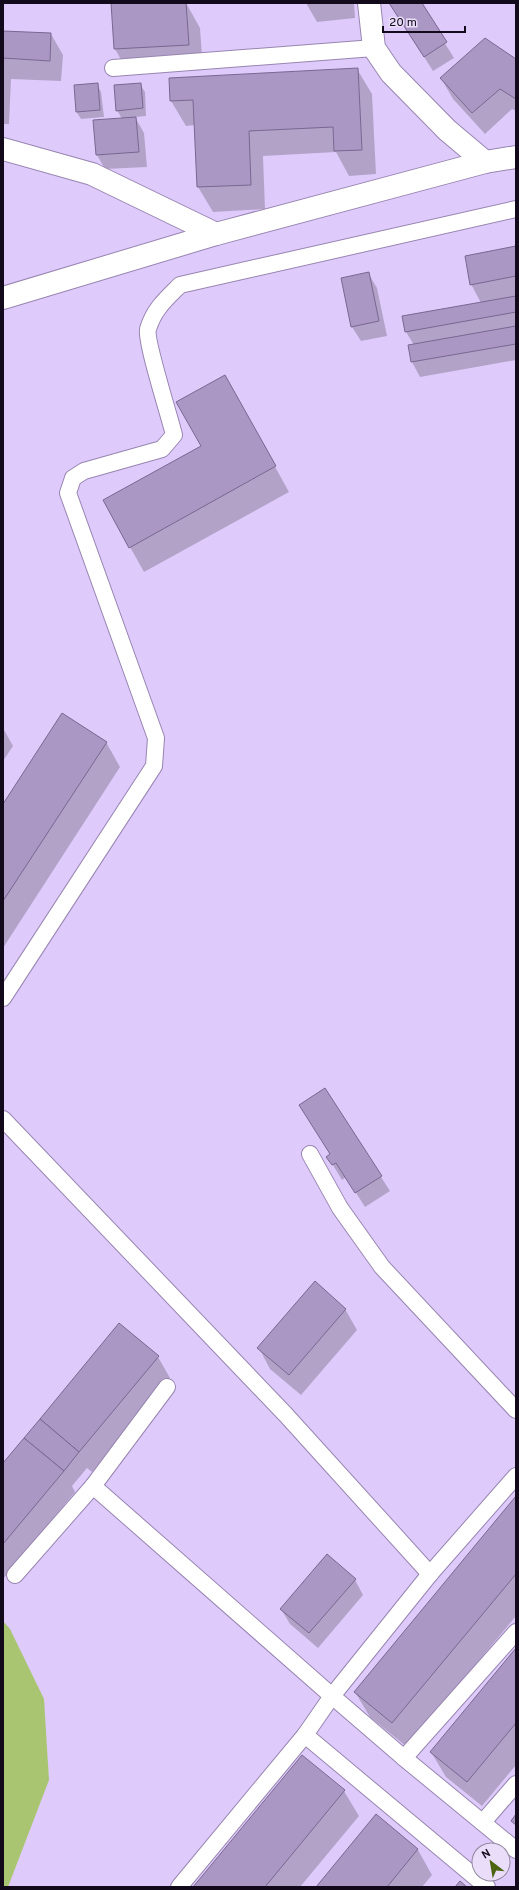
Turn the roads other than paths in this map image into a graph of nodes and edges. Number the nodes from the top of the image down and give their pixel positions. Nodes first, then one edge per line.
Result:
1 (369, 3) edge
2 (374, 48) junction
3 (113, 68) dead end
4 (3, 149) edge
5 (516, 156) edge
6 (485, 162) junction
7 (516, 209) edge
8 (216, 234) junction
9 (3, 298) edge
10 (3, 998) edge
11 (3, 1118) edge
12 (310, 1154) dead end
13 (167, 1387) dead end
14 (516, 1410) edge
15 (516, 1476) edge
16 (93, 1486) junction
17 (430, 1574) junction
18 (15, 1575) dead end
19 (516, 1632) edge
20 (332, 1696) junction
21 (304, 1735) junction
22 (404, 1758) junction
23 (516, 1784) edge
24 (483, 1822) junction
25 (516, 1850) edge
26 (179, 1887) edge
27 (487, 1887) edge

1 - 2 street
2 - 3 lane
2 - 6 street
4 - 8 street
5 - 6 street
6 - 8 street
7 - 10 lane
8 - 9 street
11 - 17 lane
12 - 14 lane
13 - 16 lane
15 - 17 lane
16 - 18 lane
16 - 20 lane
17 - 20 lane
19 - 22 lane
20 - 21 lane
20 - 22 lane
21 - 26 lane
21 - 27 lane
22 - 24 lane
23 - 24 lane
24 - 25 lane

